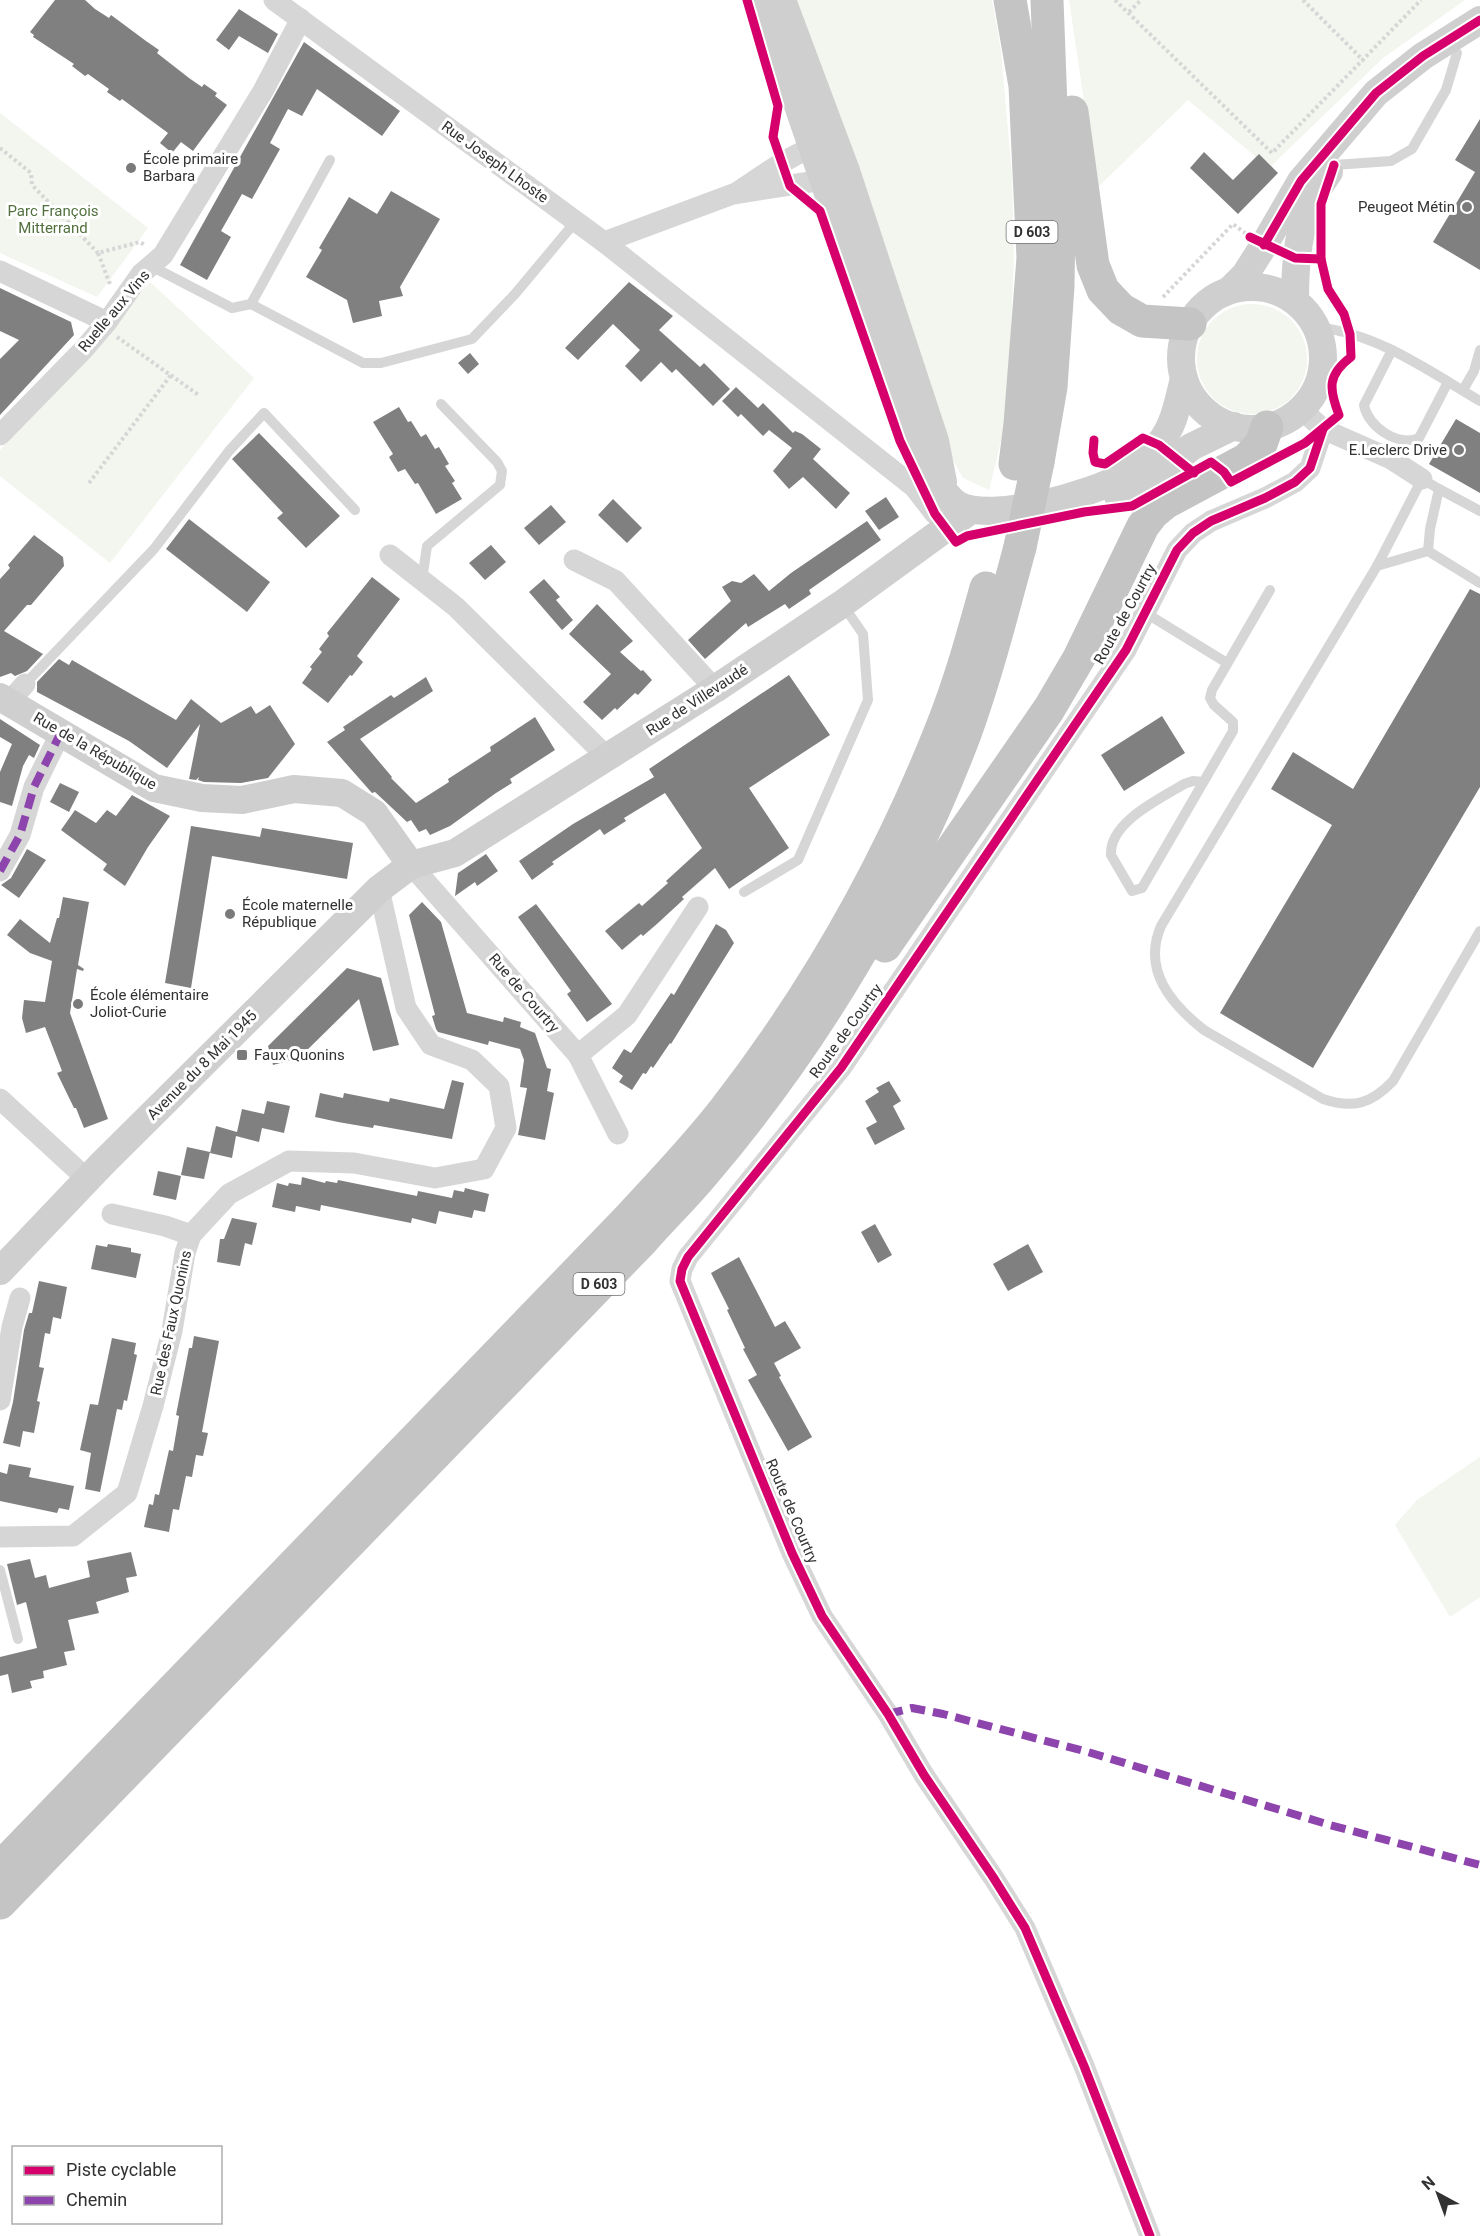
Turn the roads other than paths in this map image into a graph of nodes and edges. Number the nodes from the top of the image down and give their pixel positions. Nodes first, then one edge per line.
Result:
1 (274, 0) edge
2 (762, 0) edge
3 (782, 0) edge
4 (1010, 0) edge
5 (1047, 0) edge
6 (1053, 0) edge
7 (301, 19) junction
8 (1480, 20) edge
9 (1468, 47) edge
10 (823, 144) junction
11 (330, 160) dead end
12 (1334, 165) junction
13 (834, 175) junction
14 (733, 194) junction
15 (576, 221) junction
16 (604, 242) junction
17 (157, 261) junction
18 (0, 271) edge
19 (1230, 290) junction
20 (1295, 301) junction
21 (251, 304) junction
22 (100, 321) junction
23 (1174, 324) junction
24 (1316, 327) junction
25 (1392, 350) junction
26 (1480, 350) edge
27 (1184, 379) junction
28 (1448, 382) junction
29 (1462, 390) junction
30 (1480, 401) edge
31 (441, 404) dead end
32 (1301, 409) junction
33 (1234, 426) junction
34 (1267, 427) junction
35 (1323, 429) junction
36 (0, 435) edge
37 (1026, 463) junction
38 (1431, 484) junction
39 (1078, 496) junction
40 (940, 502) junction
41 (355, 510) dead end
42 (971, 510) junction
43 (1480, 511) edge
44 (1009, 548) junction
45 (1428, 550) junction
46 (390, 555) dead end
47 (574, 560) dead end
48 (1377, 566) junction
49 (422, 580) junction
50 (1480, 583) edge
51 (1270, 590) dead end
52 (842, 604) junction
53 (1144, 612) junction
54 (1227, 663) junction
55 (715, 689) junction
56 (11, 694) edge
57 (61, 732) junction
58 (607, 757) junction
59 (1203, 782) junction
60 (411, 865) junction
61 (0, 871) edge
62 (379, 889) junction
63 (744, 892) dead end
64 (698, 908) dead end
65 (1480, 932) edge
66 (578, 1055) junction
67 (778, 1079) junction
68 (0, 1099) edge
69 (618, 1134) dead end
70 (87, 1179) junction
71 (112, 1214) dead end
72 (191, 1235) junction
73 (0, 1271) edge
74 (20, 1298) dead end
75 (0, 1400) edge
76 (0, 1537) edge
77 (0, 1570) edge
78 (18, 1639) dead end
79 (0, 1868) edge
80 (0, 1903) edge
81 (1150, 2236) edge

1 - 7 street, Rue Joseph Lhoste
2 - 10 main road
3 - 10 main road
4 - 37 highway, D 603
5 - 37 highway, D 603
6 - 23 highway
7 - 15 street, Rue Joseph Lhoste
7 - 17 street, Ruelle aux Vins
8 - 19 main road
9 - 12 main road
9 - 12 lane
10 - 13 main road
10 - 14 street
11 - 21 lane
12 - 20 main road
13 - 14 street
13 - 40 main road
14 - 16 street
15 - 16 street, Rue Joseph Lhoste
15 - 21 lane
16 - 40 street, Rue Joseph Lhoste
17 - 21 lane
17 - 22 street, Ruelle aux Vins
18 - 22 street
19 - 20 main road
19 - 23 main road
20 - 24 main road
22 - 36 street, Ruelle aux Vins
23 - 27 main road
24 - 25 lane
24 - 32 main road
25 - 28 lane
25 - 28 lane
26 - 29 lane
27 - 33 main road
27 - 39 main road
28 - 29 lane
29 - 30 lane
31 - 49 lane
32 - 34 main road
32 - 35 street
33 - 34 main road
33 - 39 main road
34 - 67 highway
35 - 38 street
35 - 53 street, Route de Courtry
37 - 44 highway, D 603, bridge
38 - 43 lane
38 - 45 lane
38 - 48 lane
39 - 42 main road
40 - 42 main road
41 - 56 lane
42 - 52 main road, Rue de Villevaudé
44 - 67 highway, D 603
44 - 79 highway, D 603
45 - 48 lane
45 - 50 lane
46 - 49 street
47 - 55 street
48 - 65 lane
49 - 58 street
51 - 54 lane
52 - 55 main road, Rue de Villevaudé
52 - 63 lane
53 - 54 lane
53 - 81 street, Route de Courtry
54 - 59 lane
55 - 58 main road, Rue de Villevaudé
56 - 57 main road, Rue de la République
57 - 60 main road, Rue de la République
57 - 61 street
58 - 60 main road, Rue de Villevaudé
59 - 59 lane
60 - 62 main road, Avenue du 8 Mai 1945
60 - 66 street, Rue de Courtry
62 - 70 main road, Avenue du 8 Mai 1945
62 - 72 street, Rue des Faux Quonins
64 - 66 street
66 - 69 street, Rue de Courtry
67 - 80 highway, D 603
68 - 70 street
70 - 73 main road, Avenue du 8 Mai 1945
71 - 72 street
72 - 76 street, Rue des Faux Quonins
74 - 75 street
77 - 78 lane

